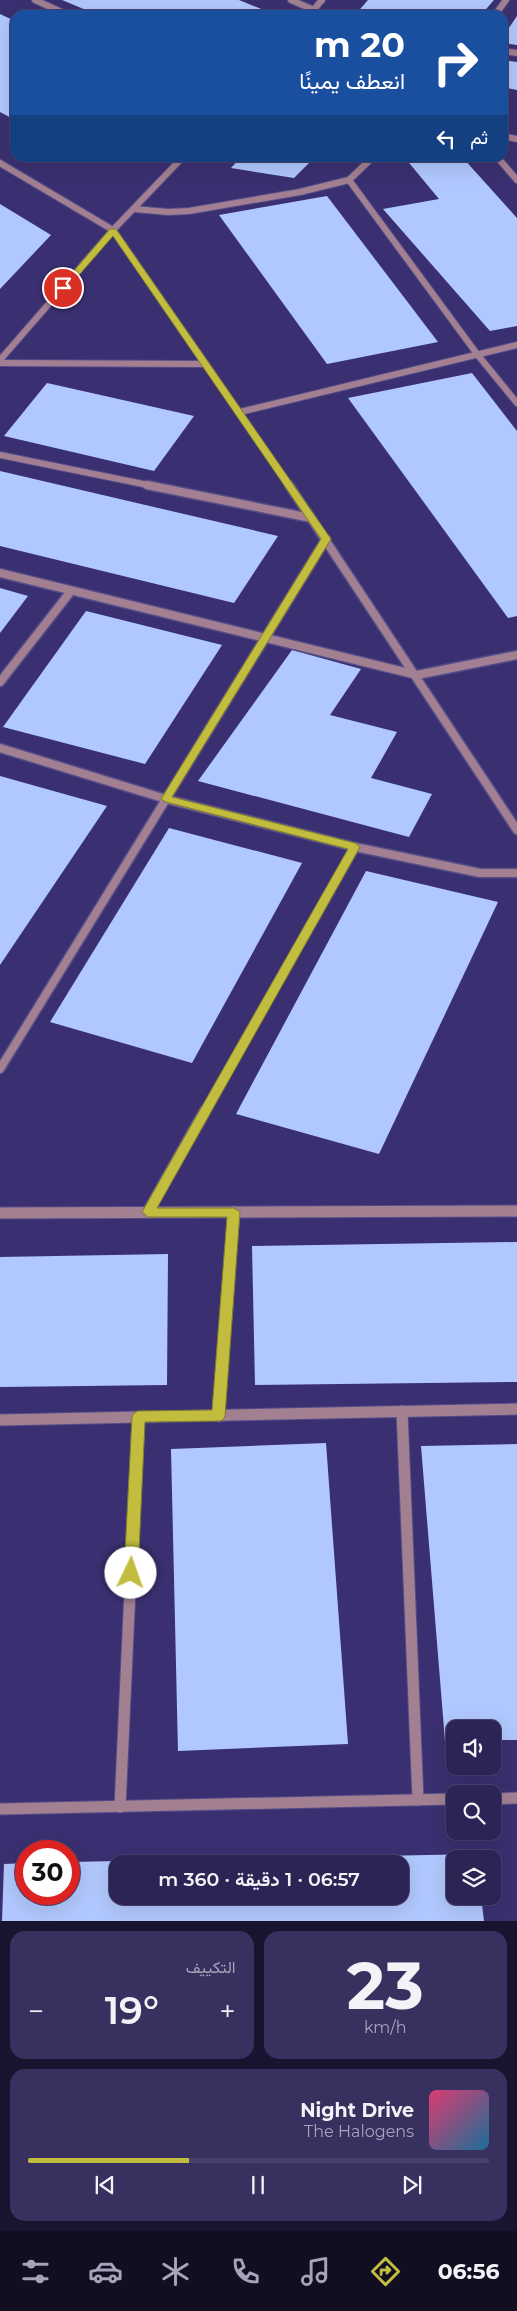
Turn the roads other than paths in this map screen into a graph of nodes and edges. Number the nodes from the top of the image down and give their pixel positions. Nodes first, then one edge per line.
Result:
1 (36, 0) edge
2 (291, 0) edge
3 (322, 0) edge
4 (57, 10) edge
5 (314, 10) joint
6 (178, 162) edge
7 (368, 162) edge
8 (501, 162) edge
9 (0, 164) edge
10 (349, 180) junction
11 (517, 180) edge
12 (134, 209) junction
13 (113, 230) junction
14 (517, 344) edge
15 (477, 354) junction
16 (0, 362) edge
17 (206, 364) junction
18 (517, 404) edge
19 (240, 412) junction
20 (0, 455) edge
21 (311, 518) junction
22 (326, 539) junction
23 (0, 573) edge
24 (71, 591) junction
25 (265, 638) junction
26 (517, 655) edge
27 (417, 675) junction
28 (0, 682) edge
29 (0, 748) edge
30 (166, 799) junction
31 (517, 830) edge
32 (355, 847) junction
33 (517, 873) edge
34 (1, 1065) edge
35 (517, 1211) edge
36 (148, 1212) junction
37 (234, 1212) junction
38 (0, 1213) edge
39 (517, 1409) edge
40 (402, 1411) junction
41 (219, 1416) junction
42 (138, 1417) junction
43 (0, 1420) edge
44 (501, 1798) edge
45 (517, 1798) edge
46 (446, 1799) edge
47 (418, 1800) junction
48 (120, 1807) junction
49 (0, 1810) edge

1 - 4 street
2 - 5 street
3 - 5 street
6 - 12 street
7 - 10 street
8 - 11 street
9 - 13 street
10 - 12 street
10 - 15 street
12 - 13 street
13 - 16 street
13 - 17 street
14 - 15 street
15 - 18 street
15 - 19 street
16 - 17 street
17 - 19 street
19 - 21 street
20 - 21 street
21 - 22 street
22 - 25 street
22 - 27 street
23 - 24 street
24 - 25 street
24 - 28 street
25 - 27 street
25 - 30 street
26 - 27 street
27 - 31 street
29 - 30 street
30 - 32 street
30 - 34 street
32 - 33 street
32 - 36 street
35 - 37 street
36 - 37 street
36 - 38 street
37 - 41 street
39 - 40 street
40 - 41 street
40 - 47 street
41 - 42 street
42 - 43 street
42 - 48 street
44 - 45 street
46 - 47 street
47 - 48 street
48 - 49 street

